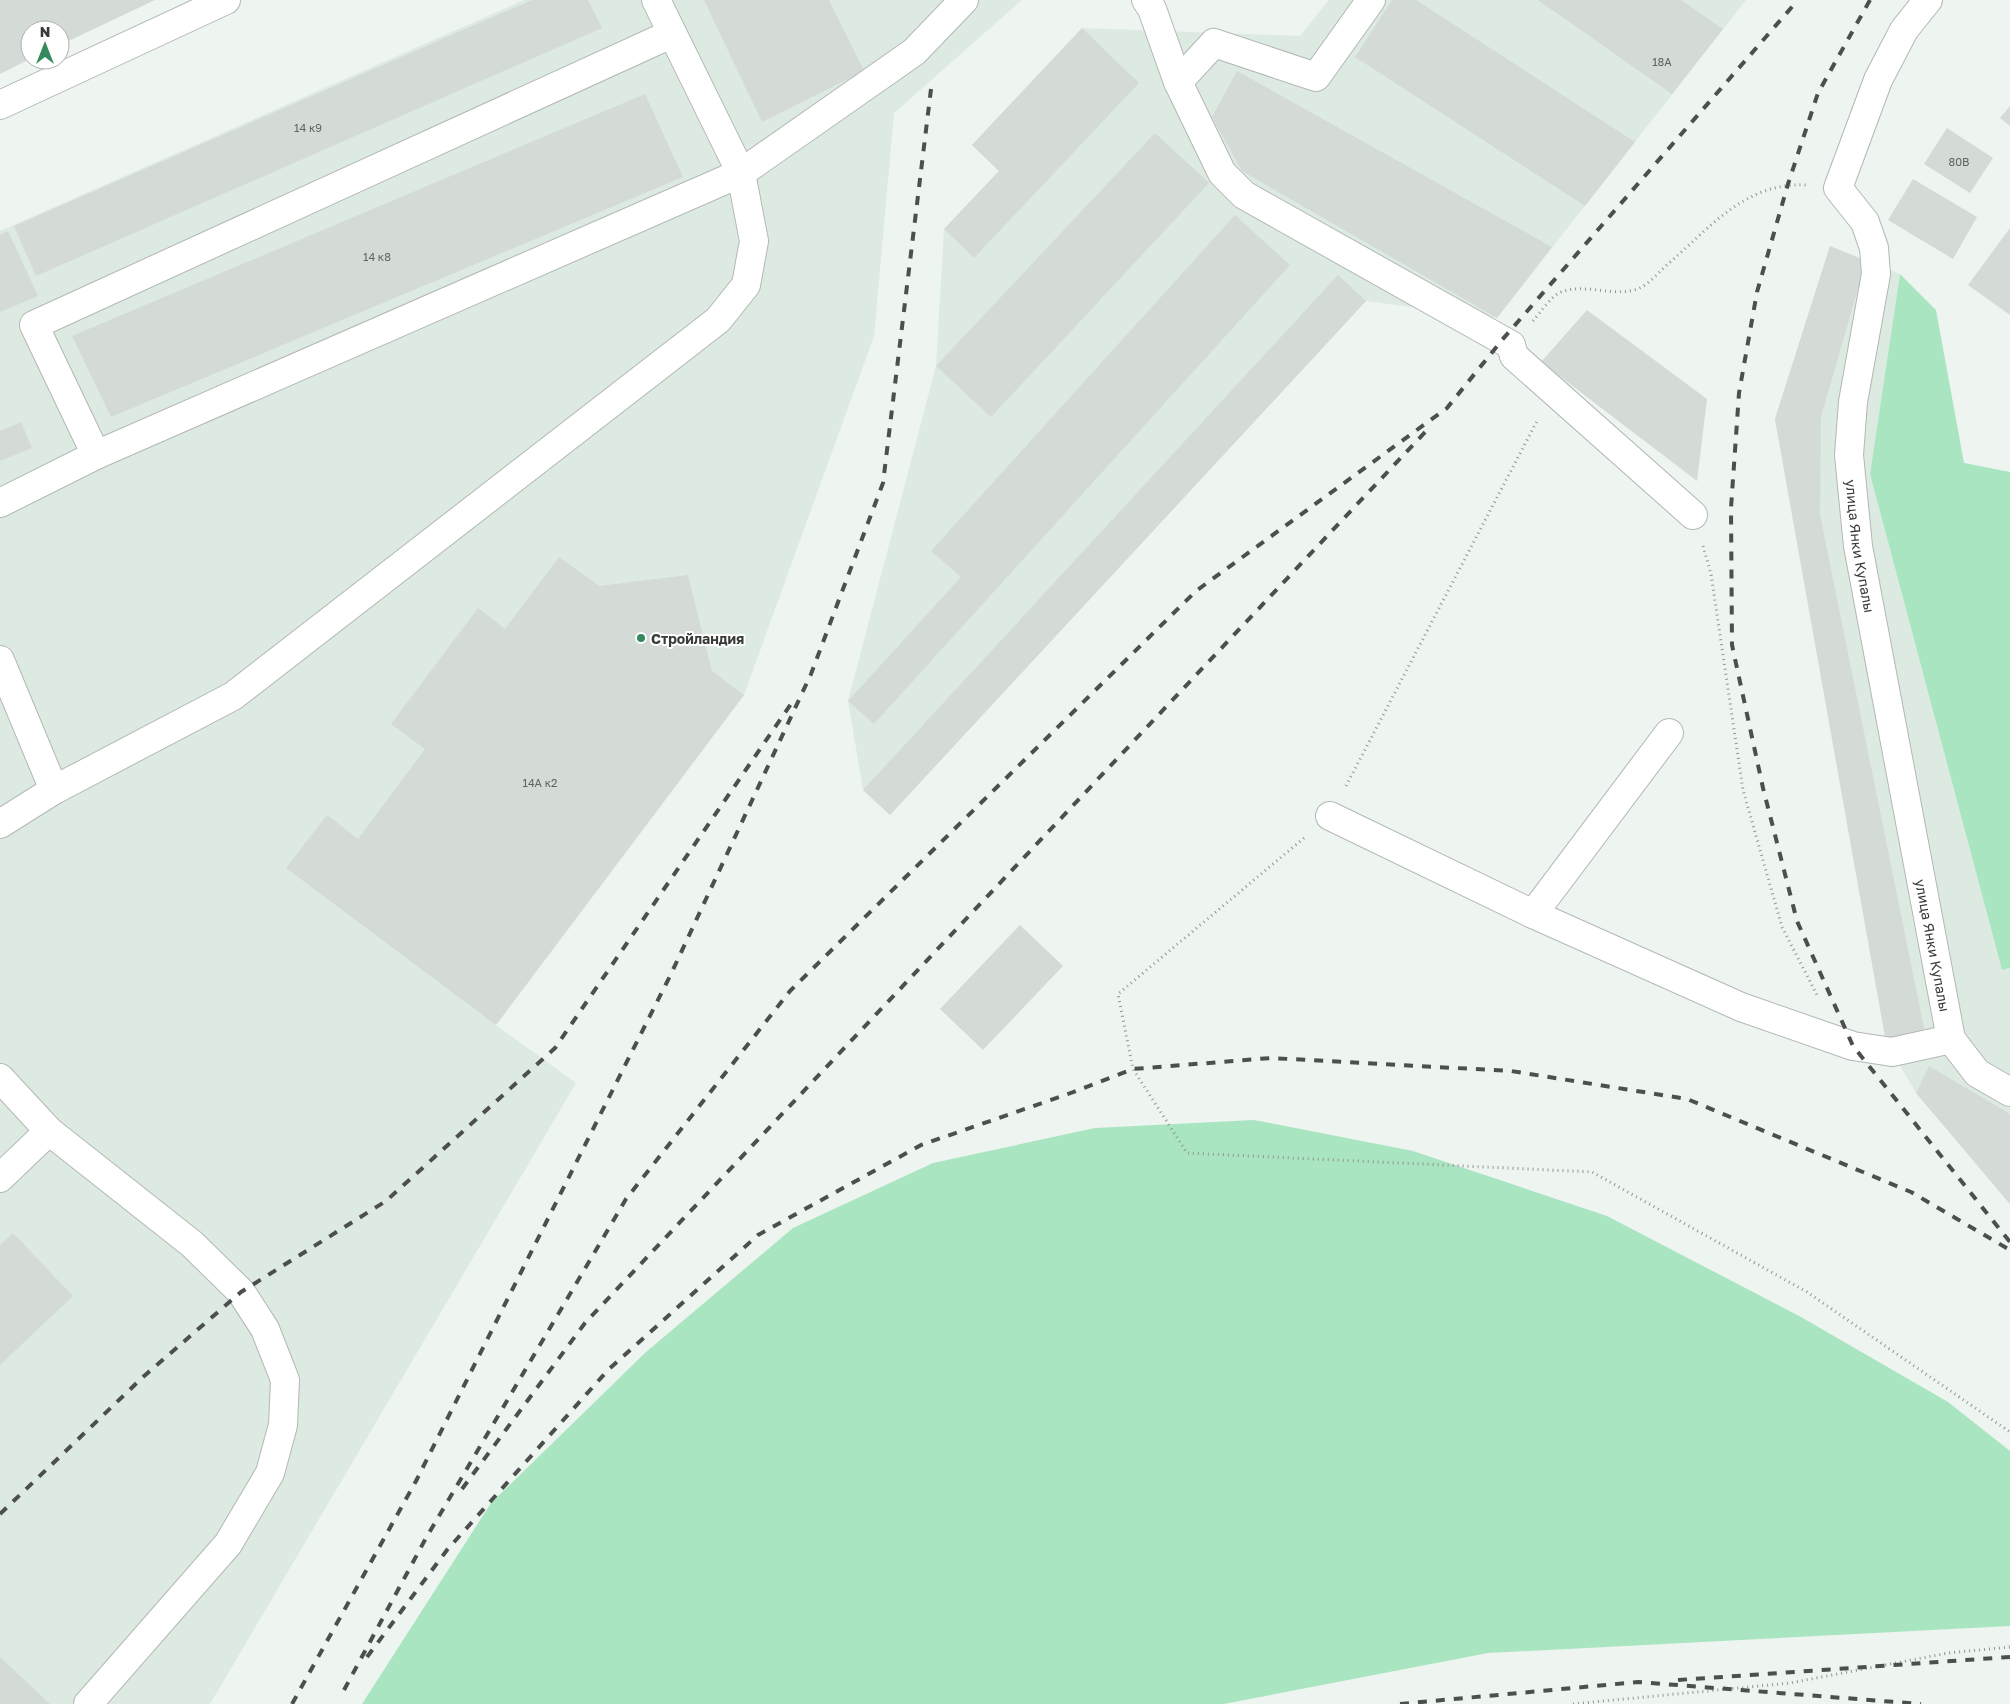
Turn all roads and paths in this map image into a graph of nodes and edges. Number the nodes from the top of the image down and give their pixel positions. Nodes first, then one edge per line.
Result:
1 (226, 0) edge
2 (656, 0) edge
3 (964, 0) edge
4 (1371, 0) edge
5 (1928, 0) edge
6 (1156, 3) edge
7 (671, 34) junction
8 (1178, 82) junction
9 (0, 105) edge
10 (741, 173) junction
11 (1838, 188) junction
12 (1511, 345) junction
13 (1553, 391) junction
14 (96, 455) junction
15 (0, 503) edge
16 (1693, 515) joint
17 (0, 660) edge
18 (1669, 733) dead end
19 (54, 790) junction
20 (1330, 816) junction
21 (0, 824) edge
22 (1533, 914) junction
23 (1821, 1002) dead end
24 (1951, 1039) junction
25 (0, 1078) edge
26 (2010, 1092) edge
27 (49, 1131) junction
28 (0, 1178) edge
29 (2010, 1432) edge
30 (2010, 1647) edge
31 (88, 1704) edge
32 (1573, 1704) edge

1 - 9 lane
2 - 7 lane
3 - 10 lane
4 - 8 lane
5 - 11 lane
6 - 8 lane
7 - 10 lane
7 - 14 lane
8 - 12 lane
10 - 14 lane
10 - 19 lane
11 - 12 path
11 - 24 lane, улица Янки Купалы
12 - 13 lane
13 - 16 lane
13 - 20 path
14 - 15 lane
16 - 23 path
17 - 19 lane
18 - 22 lane
19 - 21 lane
20 - 22 lane
20 - 29 path
22 - 24 lane
24 - 26 lane, улица Янки Купалы
25 - 27 lane
27 - 28 lane
27 - 31 lane
30 - 32 path

